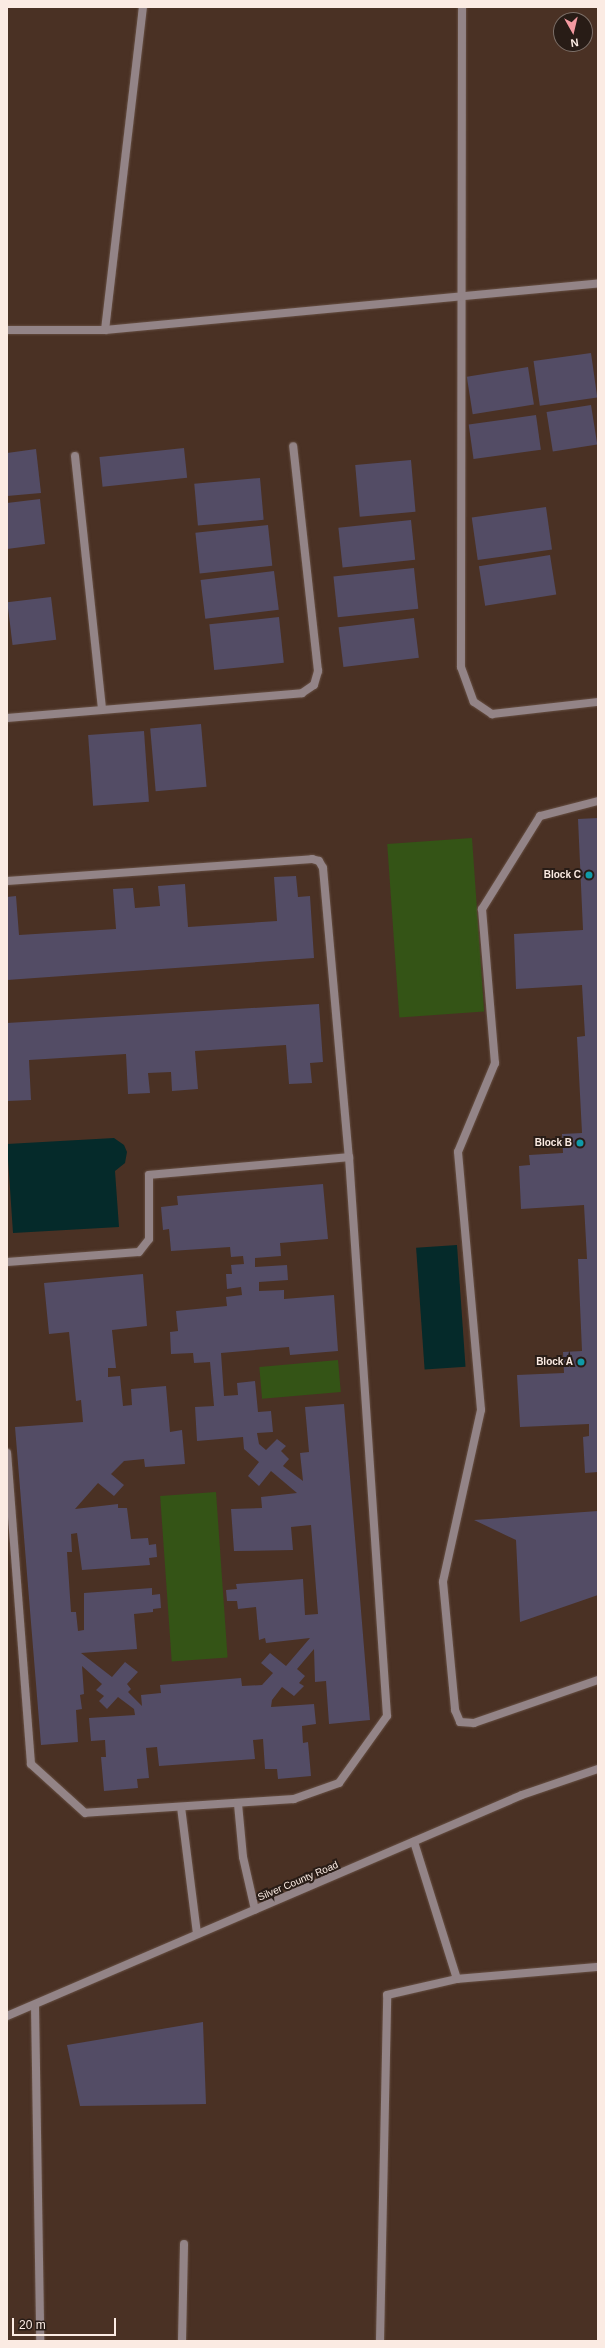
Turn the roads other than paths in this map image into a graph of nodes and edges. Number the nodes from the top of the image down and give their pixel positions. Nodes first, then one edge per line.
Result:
1 (143, 7) edge
2 (462, 7) edge
3 (598, 283) edge
4 (462, 296) junction
5 (7, 330) edge
6 (105, 330) junction
7 (293, 446) dead end
8 (74, 456) dead end
9 (598, 702) edge
10 (102, 710) junction
11 (7, 718) edge
12 (598, 801) edge
13 (7, 881) edge
14 (349, 1157) junction
15 (7, 1262) edge
16 (7, 1453) edge
17 (598, 1680) edge
18 (598, 1769) edge
19 (238, 1804) junction
20 (181, 1807) junction
21 (414, 1842) junction
22 (255, 1910) junction
23 (197, 1934) junction
24 (598, 1967) edge
25 (457, 1979) junction
26 (35, 2005) junction
27 (7, 2016) edge
28 (184, 2244) dead end
29 (40, 2341) edge
30 (182, 2341) edge
31 (380, 2341) edge

1 - 6 street
2 - 4 street
3 - 4 street
4 - 6 street
4 - 9 street
5 - 6 street
7 - 10 street
8 - 10 street
10 - 11 street
12 - 17 street
13 - 14 street
14 - 15 street
14 - 19 street
16 - 20 street
18 - 21 street, Silver County Road
19 - 20 street
19 - 22 street
20 - 23 street
21 - 22 street, Silver County Road
21 - 25 street
22 - 23 street, Silver County Road
23 - 26 street, Silver County Road
24 - 25 street
25 - 31 street
26 - 27 street, Silver County Road
26 - 29 street
28 - 30 street

